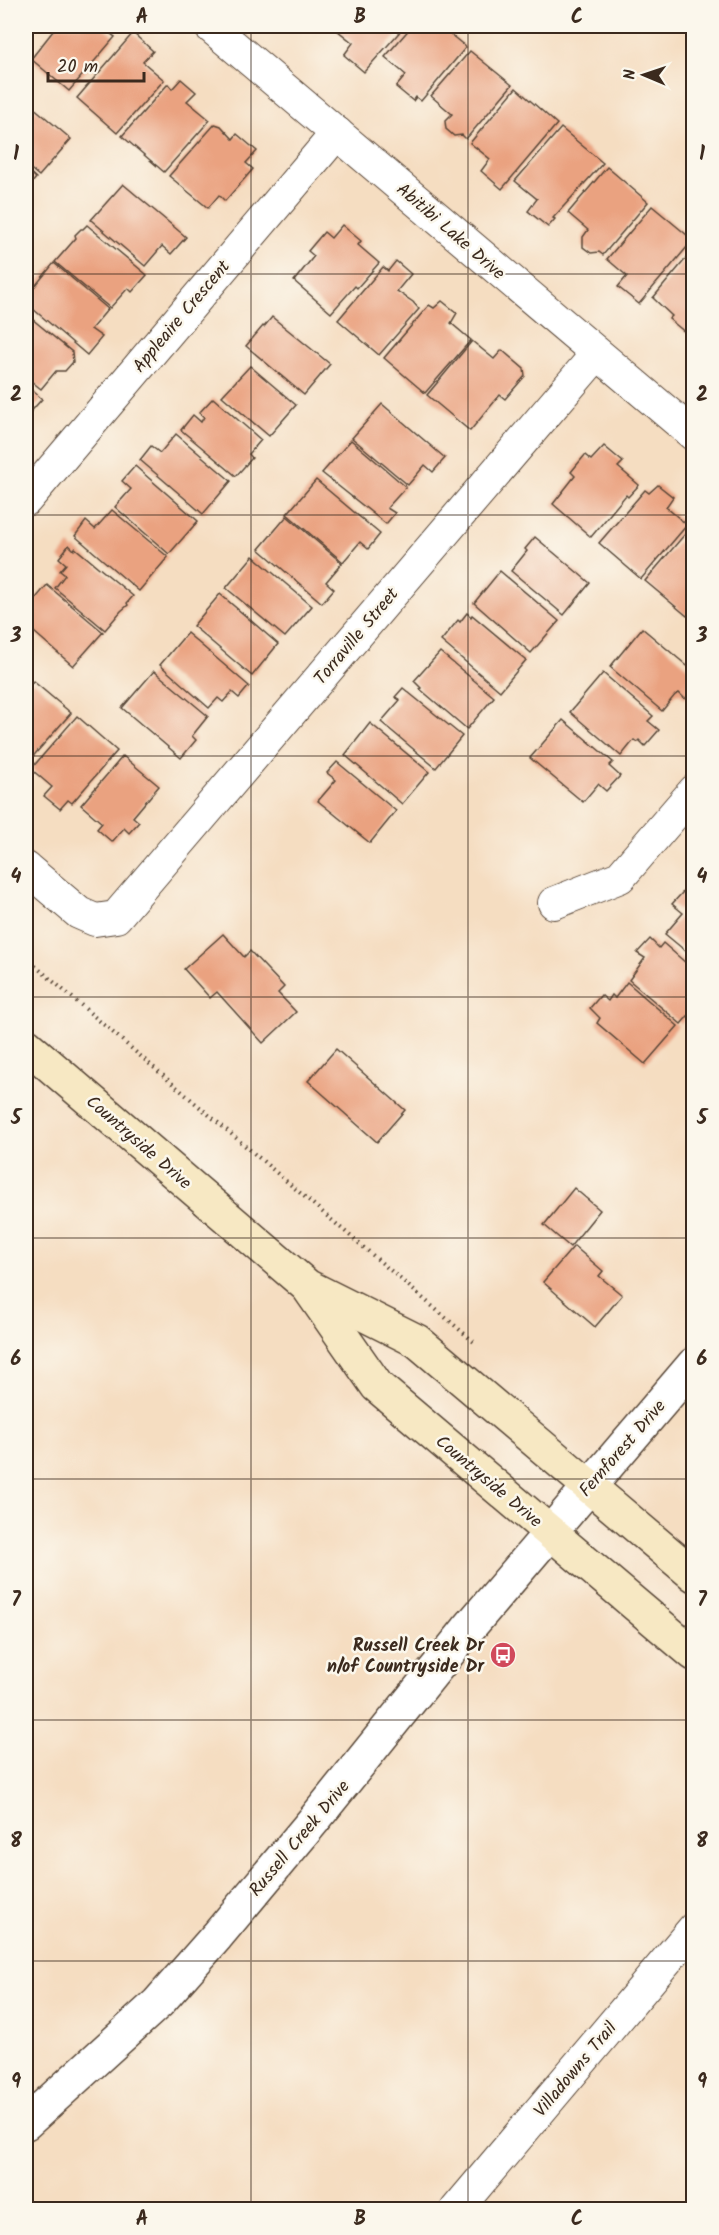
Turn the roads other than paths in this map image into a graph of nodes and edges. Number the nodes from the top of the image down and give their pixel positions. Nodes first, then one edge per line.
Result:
1 (210, 26) edge
2 (337, 133) junction
3 (596, 355) junction
4 (693, 435) edge
5 (26, 500) edge
6 (693, 791) edge
7 (26, 868) edge
8 (554, 903) dead end
9 (26, 1045) edge
10 (307, 1286) junction
11 (693, 1364) edge
12 (589, 1486) junction
13 (550, 1532) junction
14 (693, 1575) edge
15 (693, 1654) edge
16 (693, 1928) edge
17 (26, 2123) edge
18 (456, 2210) edge

1 - 2 street, Abitibi Lake Drive
2 - 3 street, Abitibi Lake Drive
2 - 5 street, Appleaire Crescent
3 - 4 street, Abitibi Lake Drive
3 - 7 street, Torraville Street
6 - 8 street
9 - 10 main road, Countryside Drive
10 - 12 main road, Countryside Drive
10 - 13 main road, Countryside Drive
11 - 12 street, Fernforest Drive
12 - 13 street, Fernforest Drive
12 - 14 main road, Countryside Drive
13 - 15 main road, Countryside Drive
13 - 17 street, Russell Creek Drive
16 - 18 street, Villadowns Trail

